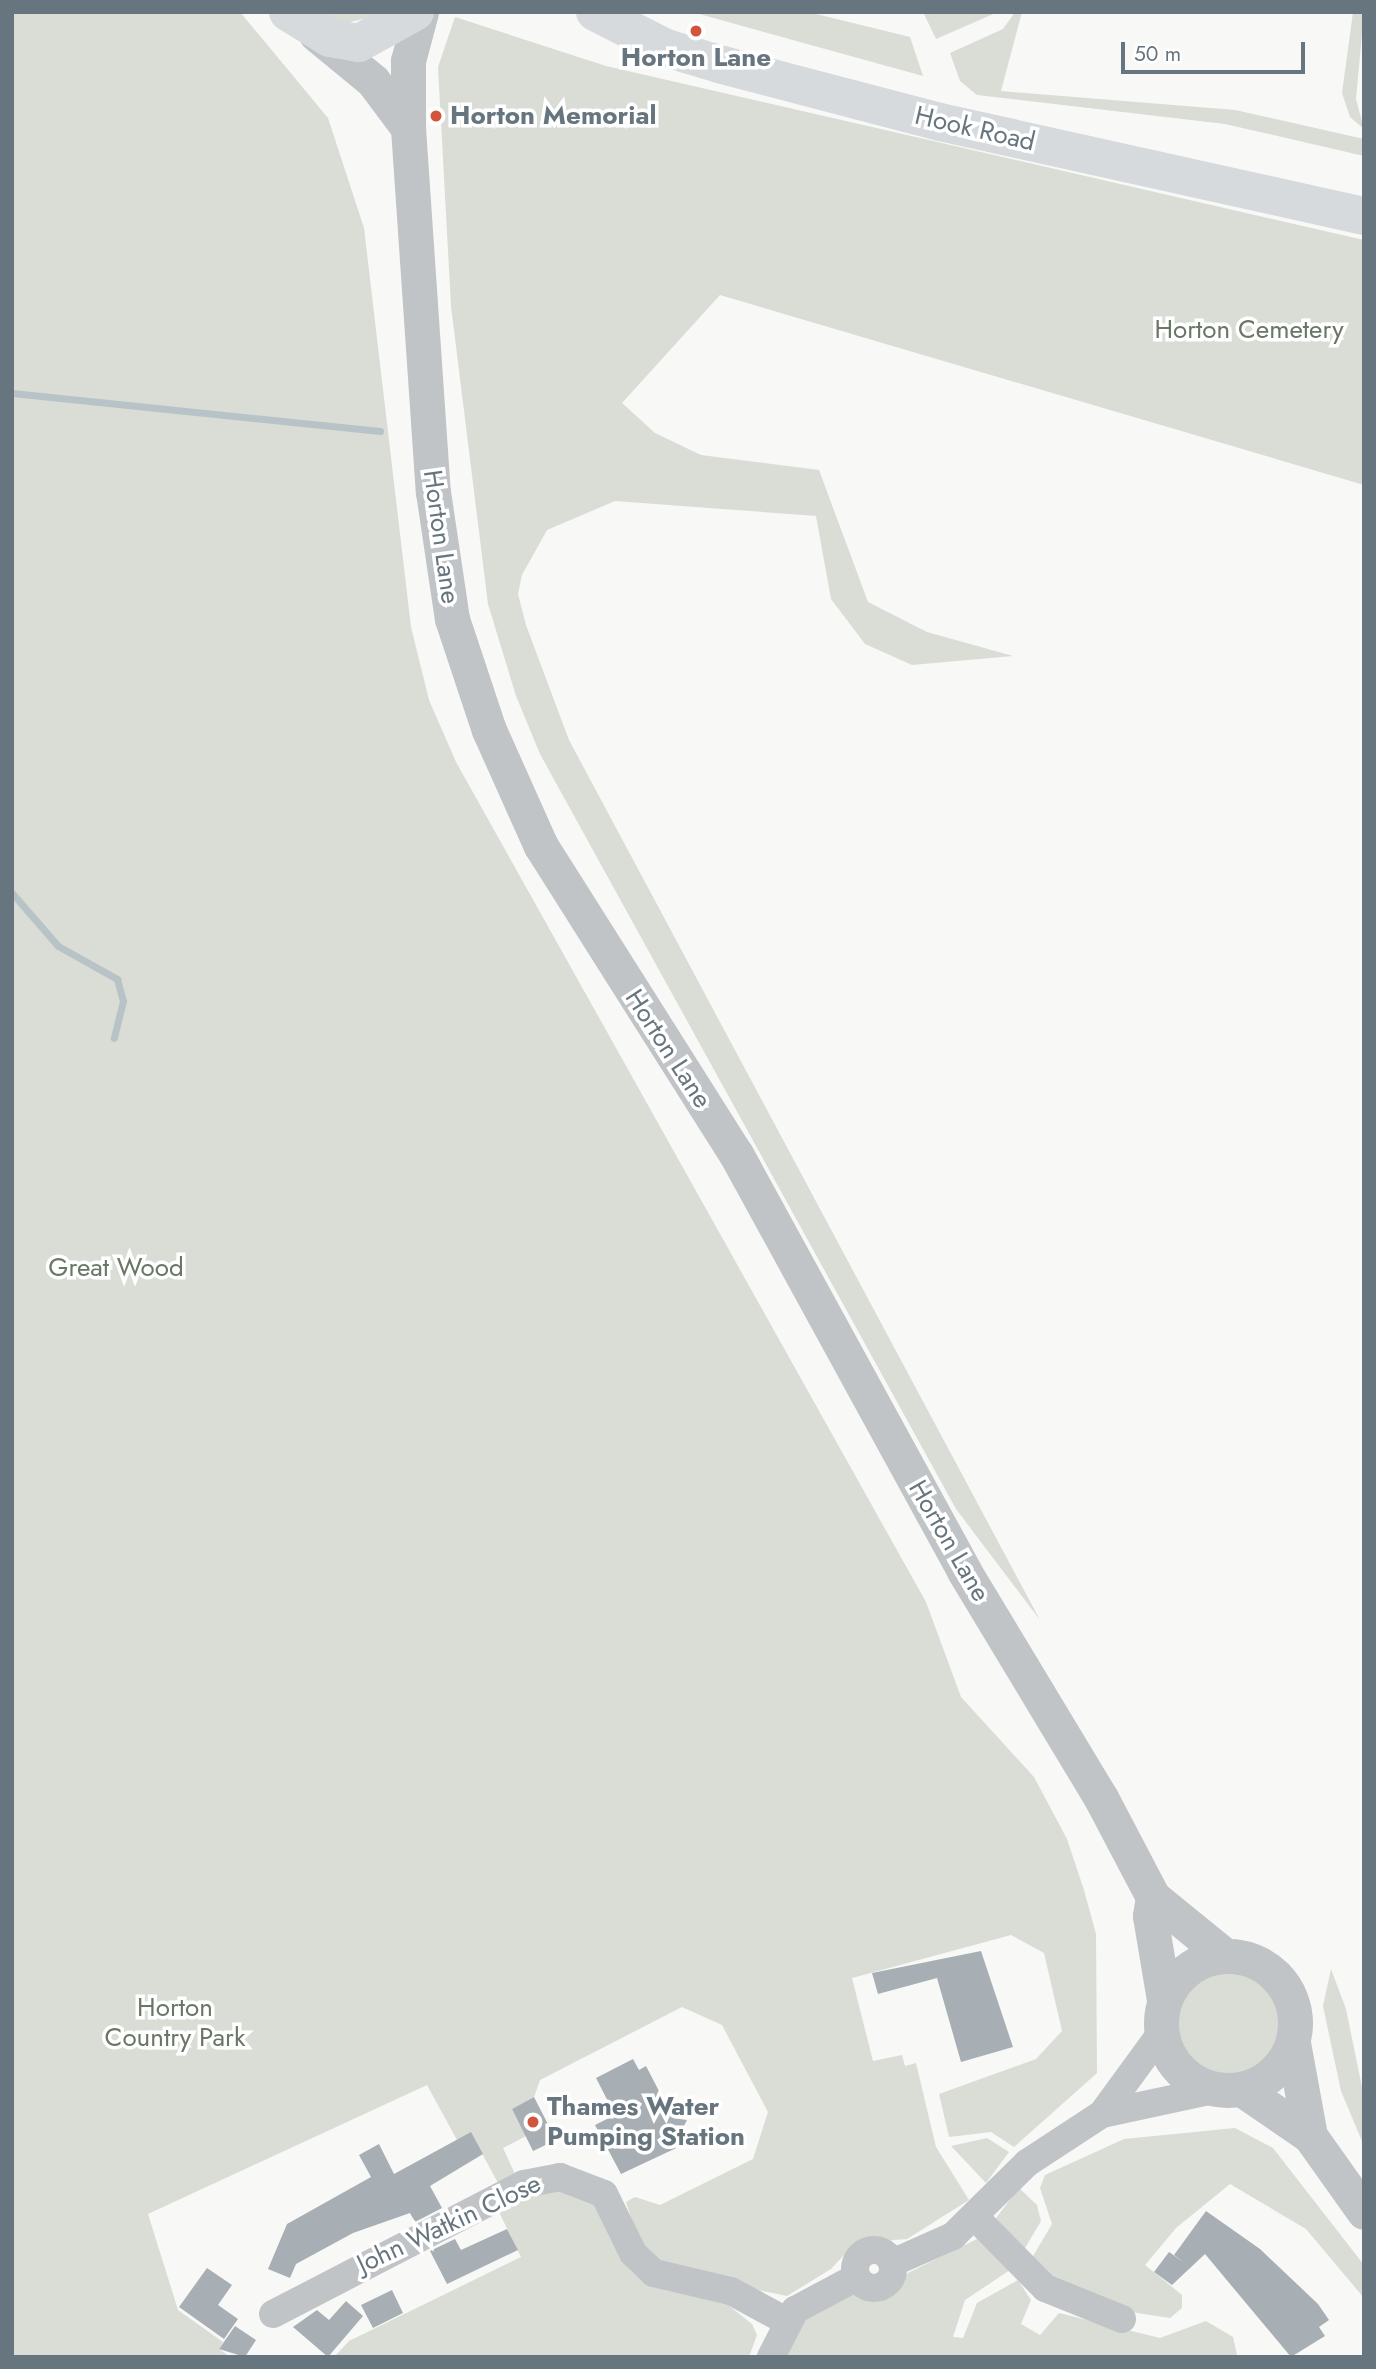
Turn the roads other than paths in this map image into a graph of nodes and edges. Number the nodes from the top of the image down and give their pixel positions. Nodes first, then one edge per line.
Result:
1 (415, 12) edge
2 (421, 12) edge
3 (595, 12) edge
4 (300, 22) edge
5 (408, 128) junction
6 (1364, 216) edge
7 (1153, 1897) junction
8 (1224, 1955) junction
9 (1162, 2016) junction
10 (1293, 2043) junction
11 (1229, 2090) junction
12 (1102, 2114) junction
13 (1310, 2136) junction
14 (1364, 2212) edge
15 (975, 2217) junction
16 (274, 2314) dead end
17 (1122, 2319) dead end
18 (786, 2322) junction
19 (771, 2357) edge

1 - 4 main road
2 - 5 street, Horton Lane
3 - 6 main road, Hook Road
4 - 5 street
5 - 7 street, Horton Lane
7 - 8 street, Horton Lane
7 - 9 street
8 - 9 street
8 - 10 street
9 - 11 street
9 - 12 street
10 - 11 street
10 - 13 street
11 - 12 street
11 - 13 street
12 - 15 street
13 - 14 street
15 - 17 street
15 - 18 street
16 - 18 street, John Watkin Close
18 - 19 street

